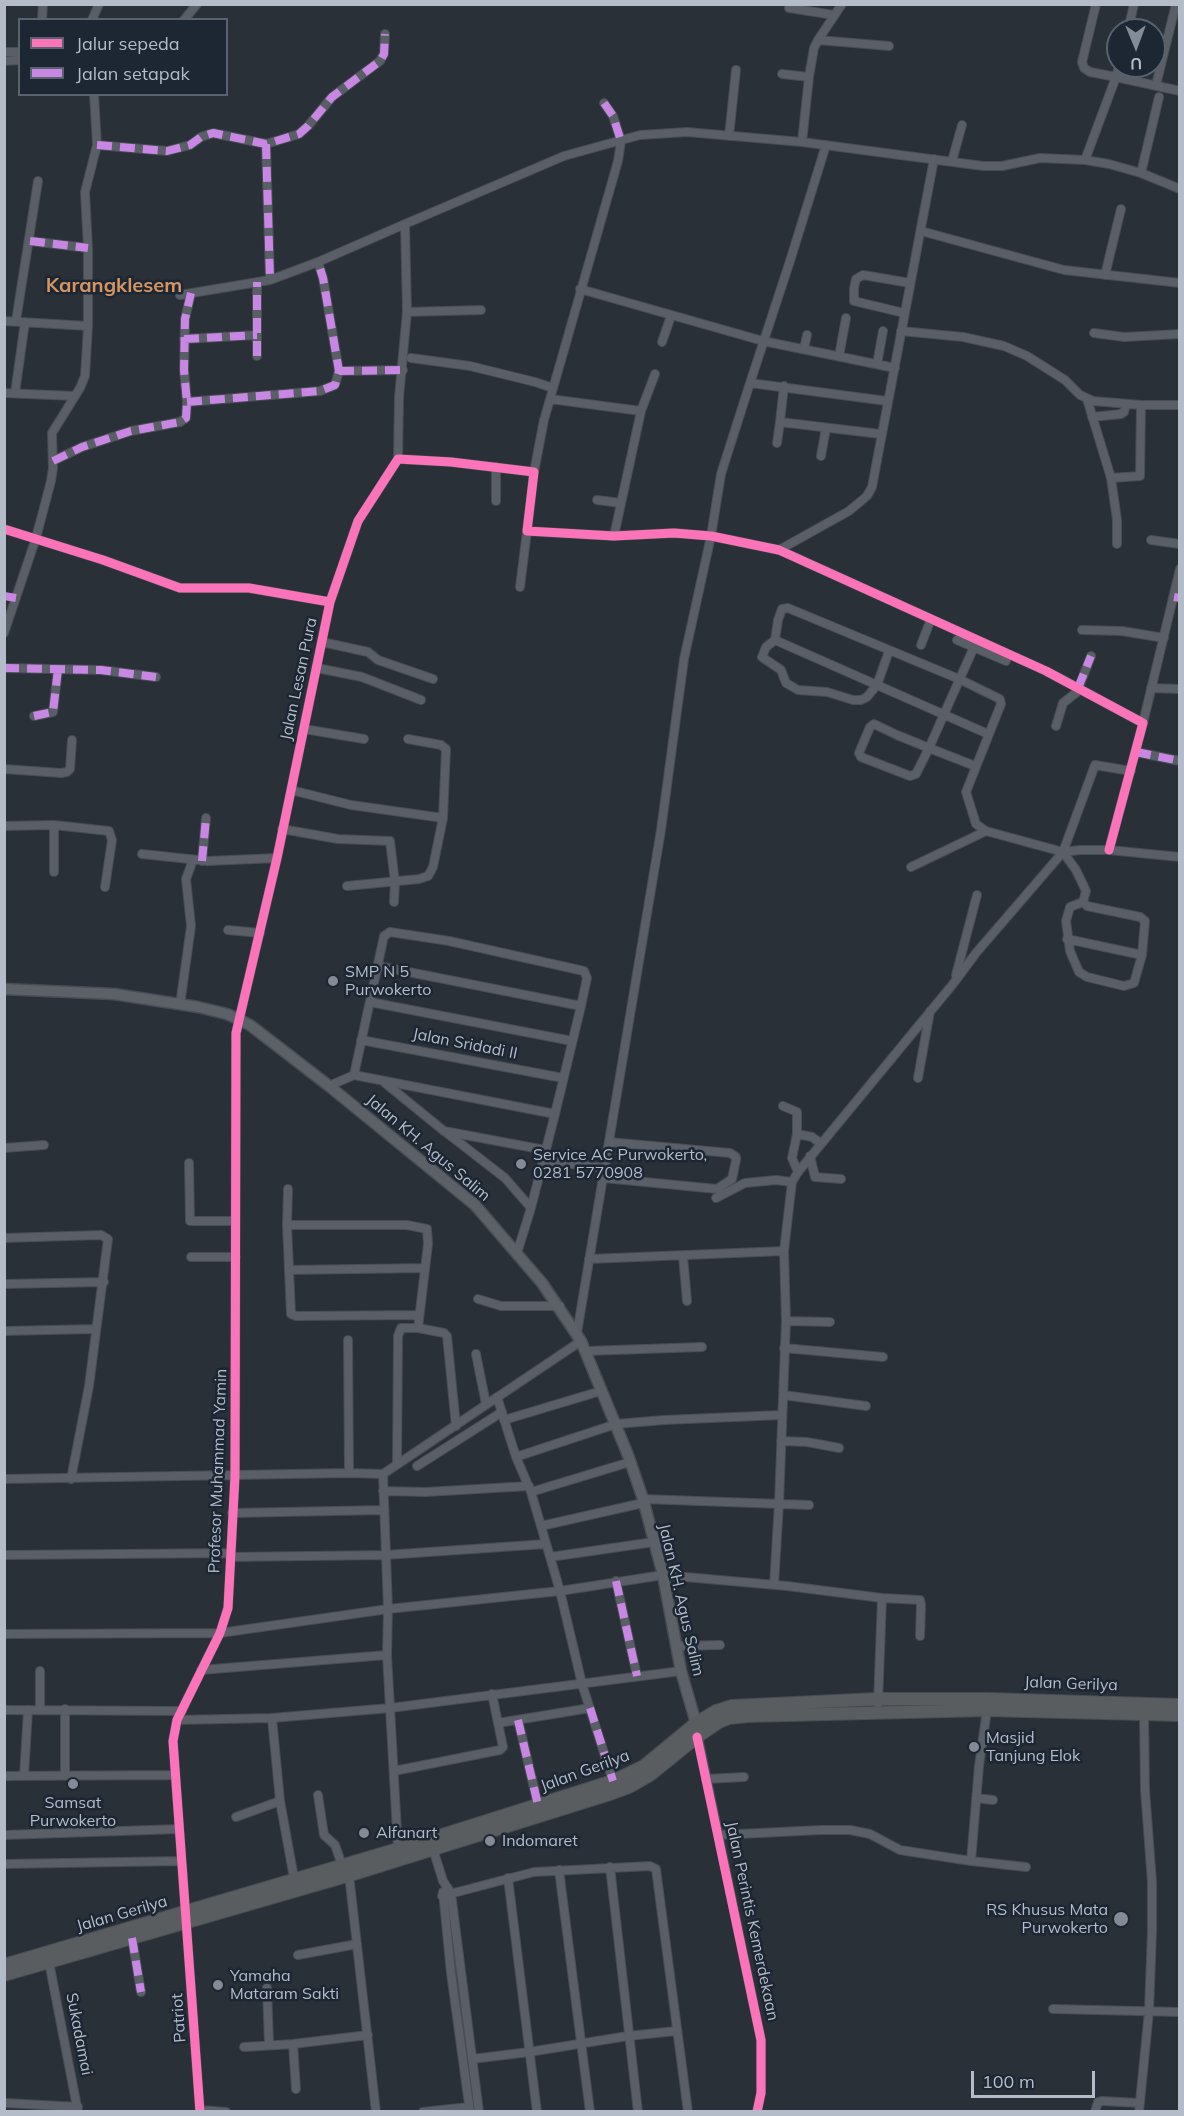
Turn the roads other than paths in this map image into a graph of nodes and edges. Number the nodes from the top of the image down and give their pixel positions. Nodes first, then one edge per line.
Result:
1 (99, 4) edge
2 (197, 4) edge
3 (842, 4) edge
4 (1096, 4) edge
5 (789, 8) dead end
6 (1177, 8) edge
7 (834, 15) junction
8 (93, 18) edge
9 (186, 18) edge
10 (385, 34) dead end
11 (818, 40) junction
12 (889, 46) dead end
13 (736, 70) dead end
14 (782, 74) dead end
15 (1106, 74) edge
16 (809, 77) junction
17 (1115, 78) edge
18 (1124, 78) edge
19 (1156, 86) junction
20 (1179, 91) edge
21 (94, 96) edge
22 (1159, 98) dead end
23 (604, 103) dead end
24 (962, 125) dead end
25 (729, 136) junction
26 (621, 141) junction
27 (802, 142) junction
28 (266, 144) junction
29 (97, 145) junction
30 (825, 145) junction
31 (934, 159) junction
32 (1085, 160) junction
33 (952, 161) junction
34 (1141, 173) junction
35 (38, 181) dead end
36 (1179, 189) edge
37 (1121, 209) dead end
38 (405, 224) junction
39 (921, 231) junction
40 (30, 241) junction
41 (88, 248) junction
42 (318, 262) junction
43 (1105, 275) junction
44 (270, 280) junction
45 (257, 282) junction
46 (910, 283) junction
47 (1179, 283) edge
48 (580, 289) junction
49 (191, 293) junction
50 (180, 295) dead end
51 (481, 310) dead end
52 (407, 312) junction
53 (904, 313) junction
54 (671, 316) junction
55 (846, 318) dead end
56 (4, 321) edge
57 (21, 322) junction
58 (88, 326) junction
59 (883, 331) dead end
60 (901, 331) junction
61 (1094, 333) dead end
62 (1179, 334) edge
63 (257, 335) junction
64 (807, 335) dead end
65 (184, 339) junction
66 (763, 341) junction
67 (662, 342) dead end
68 (804, 349) junction
69 (257, 356) dead end
70 (839, 356) junction
71 (411, 358) dead end
72 (877, 364) junction
73 (895, 368) junction
74 (403, 370) junction
75 (339, 371) junction
76 (655, 374) dead end
77 (750, 383) junction
78 (784, 386) junction
79 (553, 388) junction
80 (4, 393) edge
81 (15, 393) junction
82 (75, 396) junction
83 (550, 399) junction
84 (1087, 399) junction
85 (887, 401) junction
86 (187, 402) junction
87 (1126, 404) junction
88 (1141, 405) junction
89 (1179, 405) edge
90 (641, 411) junction
91 (1092, 417) junction
92 (780, 422) junction
93 (826, 428) junction
94 (880, 434) junction
95 (777, 443) dead end
96 (821, 456) dead end
97 (398, 459) junction
98 (53, 461) junction
99 (496, 467) junction
100 (534, 472) junction
101 (1111, 478) junction
102 (597, 500) dead end
103 (496, 501) dead end
104 (621, 502) junction
105 (4, 529) edge
106 (527, 531) junction
107 (614, 536) junction
108 (711, 537) junction
109 (36, 538) junction
110 (1151, 540) dead end
111 (1117, 543) dead end
112 (1179, 543) edge
113 (779, 550) junction
114 (1179, 569) edge
115 (520, 587) dead end
116 (4, 596) edge
117 (1177, 597) edge
118 (16, 598) junction
119 (330, 602) junction
120 (931, 620) junction
121 (1082, 630) dead end
122 (4, 633) edge
123 (1164, 638) junction
124 (775, 640) junction
125 (957, 640) dead end
126 (322, 642) junction
127 (921, 645) dead end
128 (974, 647) junction
129 (889, 651) junction
130 (1091, 656) dead end
131 (1006, 661) dead end
132 (4, 668) edge
133 (317, 668) junction
134 (58, 669) junction
135 (156, 677) dead end
136 (433, 679) dead end
137 (959, 679) junction
138 (877, 685) junction
139 (1078, 688) junction
140 (1151, 688) junction
141 (1179, 689) edge
142 (421, 700) dead end
143 (944, 713) junction
144 (34, 716) dead end
145 (1143, 723) junction
146 (1056, 726) dead end
147 (304, 729) junction
148 (988, 734) junction
149 (364, 739) dead end
150 (408, 739) dead end
151 (72, 740) dead end
152 (929, 748) junction
153 (1136, 752) junction
154 (1179, 761) edge
155 (975, 766) junction
156 (4, 769) edge
157 (1131, 771) junction
158 (291, 790) junction
159 (206, 818) dead end
160 (443, 818) junction
161 (54, 825) junction
162 (4, 826) edge
163 (282, 829) junction
164 (986, 831) junction
165 (1109, 850) junction
166 (1063, 852) junction
167 (142, 854) dead end
168 (1179, 857) edge
169 (277, 858) junction
170 (197, 860) junction
171 (911, 867) dead end
172 (54, 872) dead end
173 (395, 882) junction
174 (347, 886) dead end
175 (105, 887) dead end
176 (976, 895) dead end
177 (394, 902) dead end
178 (1083, 902) junction
179 (228, 930) dead end
180 (260, 933) junction
181 (1067, 939) junction
182 (1142, 955) junction
183 (378, 966) junction
184 (953, 984) junction
185 (4, 989) edge
186 (370, 1002) junction
187 (180, 1005) junction
188 (581, 1006) junction
189 (930, 1011) junction
190 (238, 1019) junction
191 (361, 1040) junction
192 (572, 1041) junction
193 (354, 1075) junction
194 (563, 1078) junction
195 (918, 1078) dead end
196 (383, 1081) junction
197 (329, 1086) junction
198 (783, 1106) dead end
199 (555, 1114) junction
200 (444, 1131) junction
201 (797, 1134) junction
202 (609, 1142) junction
203 (820, 1143) junction
204 (44, 1145) dead end
205 (4, 1148) edge
206 (545, 1150) junction
207 (810, 1156) junction
208 (543, 1161) junction
209 (189, 1164) dead end
210 (598, 1167) dead end
211 (798, 1172) junction
212 (604, 1178) junction
213 (841, 1179) dead end
214 (792, 1182) junction
215 (288, 1189) dead end
216 (716, 1198) dead end
217 (531, 1208) junction
218 (235, 1221) junction
219 (288, 1225) junction
220 (4, 1238) edge
221 (784, 1251) junction
222 (518, 1253) junction
223 (682, 1256) junction
224 (192, 1257) dead end
225 (236, 1257) junction
226 (589, 1259) junction
227 (425, 1268) junction
228 (289, 1270) junction
229 (104, 1282) junction
230 (4, 1284) edge
231 (478, 1299) dead end
232 (687, 1301) dead end
233 (560, 1306) junction
234 (418, 1316) junction
235 (786, 1321) junction
236 (830, 1322) dead end
237 (418, 1328) junction
238 (95, 1329) junction
239 (4, 1331) edge
240 (348, 1340) dead end
241 (582, 1342) junction
242 (702, 1347) dead end
243 (784, 1348) junction
244 (476, 1354) dead end
245 (883, 1357) dead end
246 (601, 1391) junction
247 (783, 1395) junction
248 (496, 1397) junction
249 (486, 1404) junction
250 (866, 1406) dead end
251 (782, 1415) junction
252 (503, 1416) junction
253 (616, 1424) junction
254 (454, 1427) junction
255 (459, 1439) junction
256 (781, 1441) junction
257 (839, 1448) dead end
258 (516, 1457) junction
259 (630, 1462) junction
260 (397, 1464) junction
261 (417, 1466) dead end
262 (349, 1473) junction
263 (383, 1474) junction
264 (235, 1476) junction
265 (4, 1479) edge
266 (71, 1479) junction
267 (530, 1489) junction
268 (383, 1491) junction
269 (643, 1501) junction
270 (779, 1503) junction
271 (809, 1505) dead end
272 (384, 1510) junction
273 (232, 1513) junction
274 (541, 1526) junction
275 (654, 1542) junction
276 (546, 1544) junction
277 (4, 1555) edge
278 (230, 1555) junction
279 (385, 1555) junction
280 (550, 1557) junction
281 (663, 1575) junction
282 (616, 1581) junction
283 (774, 1585) junction
284 (560, 1591) junction
285 (882, 1598) junction
286 (388, 1609) junction
287 (220, 1633) junction
288 (4, 1634) edge
289 (920, 1636) dead end
290 (720, 1645) dead end
291 (676, 1646) junction
292 (387, 1655) junction
293 (201, 1670) junction
294 (40, 1671) dead end
295 (681, 1671) junction
296 (637, 1676) junction
297 (582, 1684) junction
298 (492, 1694) junction
299 (877, 1699) junction
300 (1179, 1705) edge
301 (390, 1708) junction
302 (590, 1708) junction
303 (40, 1709) junction
304 (65, 1709) junction
305 (4, 1710) edge
306 (28, 1710) junction
307 (987, 1710) junction
308 (182, 1711) junction
309 (878, 1713) junction
310 (1144, 1714) junction
311 (1179, 1715) edge
312 (272, 1718) junction
313 (177, 1720) junction
314 (518, 1720) junction
315 (498, 1723) junction
316 (696, 1723) junction
317 (697, 1737) junction
318 (394, 1771) junction
319 (175, 1775) junction
320 (4, 1776) edge
321 (24, 1776) junction
322 (65, 1776) junction
323 (744, 1777) dead end
324 (706, 1779) junction
325 (613, 1781) junction
326 (318, 1795) dead end
327 (976, 1798) junction
328 (993, 1800) dead end
329 (280, 1801) junction
330 (570, 1801) junction
331 (538, 1805) junction
332 (236, 1817) dead end
333 (179, 1829) junction
334 (4, 1835) edge
335 (718, 1835) junction
336 (448, 1838) junction
337 (398, 1849) junction
338 (433, 1849) junction
339 (971, 1861) junction
340 (181, 1862) junction
341 (4, 1864) edge
342 (1026, 1867) dead end
343 (610, 1868) junction
344 (345, 1870) junction
345 (559, 1870) junction
346 (294, 1878) junction
347 (508, 1878) junction
348 (447, 1895) junction
349 (186, 1917) junction
350 (132, 1938) junction
351 (357, 1944) junction
352 (298, 1955) dead end
353 (48, 1962) junction
354 (5, 1970) edge
355 (461, 1971) junction
356 (451, 1973) junction
357 (267, 1988) dead end
358 (141, 1992) dead end
359 (1053, 2009) dead end
360 (1149, 2011) junction
361 (1179, 2012) edge
362 (676, 2031) junction
363 (368, 2034) junction
364 (628, 2036) junction
365 (293, 2043) junction
366 (581, 2044) junction
367 (269, 2045) junction
368 (244, 2047) dead end
369 (466, 2049) junction
370 (529, 2052) junction
371 (472, 2059) junction
372 (296, 2089) dead end
373 (6, 2103) dead end
374 (1140, 2107) edge
375 (78, 2109) edge
376 (470, 2109) edge
377 (200, 2111) edge
378 (226, 2112) edge
379 (376, 2112) edge
380 (423, 2112) edge
381 (479, 2112) edge
382 (537, 2112) edge
383 (590, 2112) edge
384 (638, 2112) edge
385 (688, 2112) edge
386 (757, 2112) edge
387 (1095, 2112) edge

1 - 8 street
2 - 9 street
3 - 7 street
4 - 15 street
5 - 7 street
6 - 19 street
7 - 11 street
10 - 28 street
11 - 12 street
11 - 16 street
13 - 25 street
14 - 16 street
16 - 27 street
17 - 32 street
18 - 19 street
19 - 20 street
21 - 29 street
22 - 34 street
23 - 26 street
24 - 33 street
25 - 26 street
25 - 27 street
26 - 38 street
26 - 48 street
27 - 30 street
28 - 29 street
28 - 44 street
29 - 41 street
30 - 31 street
30 - 66 street
31 - 33 street
31 - 39 street
32 - 33 street
32 - 34 street
34 - 36 street
35 - 40 street
37 - 43 street
38 - 42 street
38 - 52 street
39 - 43 street
39 - 46 street
40 - 41 street
40 - 57 street
41 - 58 street
42 - 44 street
42 - 75 street
43 - 47 street
44 - 45 street
45 - 49 street
45 - 63 street
46 - 53 street
46 - 53 street
48 - 54 street
48 - 79 street
49 - 50 street
49 - 65 street
51 - 52 street
52 - 74 street
53 - 60 street
54 - 66 street
54 - 67 street
55 - 70 street
56 - 57 street
57 - 58 street
57 - 81 street
58 - 82 street
59 - 72 street
60 - 73 street
60 - 84 street
61 - 62 street
63 - 65 street
63 - 69 street
64 - 68 street
65 - 86 street
66 - 68 street
66 - 77 street
68 - 70 street
70 - 72 street
71 - 79 street
72 - 73 street
73 - 85 street
74 - 75 street
74 - 97 street
75 - 86 street
76 - 90 street
77 - 78 street
77 - 108 street
78 - 85 street
78 - 92 street
79 - 83 street
80 - 81 street
81 - 82 street
82 - 98 street
83 - 90 street
83 - 100 street
84 - 87 street
84 - 91 street
85 - 94 street
86 - 98 street
87 - 88 street
87 - 91 street
88 - 89 street
88 - 101 street
90 - 104 street
91 - 101 street
92 - 93 street
92 - 95 street
93 - 94 street
93 - 96 street
94 - 113 street
97 - 99 street
97 - 119 street
98 - 109 street
99 - 100 street
99 - 103 street
100 - 106 street
101 - 111 street
102 - 104 street
104 - 107 street
105 - 109 street, Jalan Lesan Pura
106 - 107 street
106 - 115 street
107 - 108 street
108 - 113 street
108 - 202 street
109 - 118 street
109 - 119 street, Jalan Lesan Pura
110 - 112 street
113 - 120 street
114 - 117 street
116 - 118 street
117 - 123 street
118 - 122 street
119 - 126 street, Jalan Lesan Pura
120 - 127 street
120 - 139 street
121 - 123 street
123 - 140 street
124 - 129 street
124 - 138 street
124 - 138 street
125 - 128 street
126 - 133 street, Jalan Lesan Pura
126 - 136 street
128 - 131 street
128 - 137 street
129 - 137 street
129 - 138 street
130 - 139 street
132 - 134 street
133 - 142 street
133 - 147 street, Jalan Lesan Pura
134 - 135 street
134 - 144 street
137 - 143 street
137 - 148 street
138 - 143 street
139 - 145 street
139 - 146 street
140 - 141 street
140 - 145 street
143 - 148 street
143 - 152 street
145 - 153 street
147 - 149 street
147 - 158 street, Jalan Lesan Pura
148 - 155 street
150 - 160 street
151 - 156 street
152 - 152 street
152 - 155 street
153 - 154 street
153 - 157 street
155 - 164 street
157 - 165 street
157 - 166 street
158 - 160 street
158 - 163 street, Jalan Lesan Pura
159 - 170 street
160 - 173 street
161 - 162 street
161 - 172 street
161 - 175 street
163 - 169 street, Jalan Lesan Pura
163 - 173 street
164 - 166 street
164 - 171 street
165 - 166 street
165 - 168 street
166 - 178 street
166 - 184 street
167 - 170 street
169 - 170 street
169 - 180 street, Jalan Lesan Pura
170 - 187 street
173 - 174 street
173 - 177 street
176 - 184 street
178 - 181 street
178 - 182 street
179 - 180 street
180 - 190 street, Jalan Lesan Pura
181 - 182 street
181 - 182 street
183 - 186 street
183 - 188 street
183 - 188 street
184 - 189 street
185 - 187 main road, Jalan KH. Agus Salim
186 - 191 street
186 - 192 street
187 - 190 main road, Jalan KH. Agus Salim
188 - 192 street
189 - 195 street
189 - 203 street
190 - 197 main road, Jalan KH. Agus Salim
190 - 218 street, Profesor Muhammad Yamin
191 - 193 street
191 - 194 street, Jalan Sridadi II
192 - 194 street
193 - 196 street
193 - 197 street
194 - 199 street
196 - 199 street
196 - 200 street
197 - 222 main road, Jalan KH. Agus Salim
198 - 201 street
199 - 206 street
200 - 206 street
200 - 217 street
201 - 203 street
201 - 211 street
202 - 212 street
202 - 212 street
203 - 207 street
204 - 205 street
206 - 208 street
207 - 211 street
207 - 213 street
208 - 210 street
208 - 217 street
209 - 218 street
211 - 214 street
212 - 226 street
214 - 216 street
214 - 221 street
215 - 219 street
217 - 222 street
218 - 225 street, Profesor Muhammad Yamin
219 - 227 street
219 - 228 street
220 - 229 street
221 - 223 street
221 - 235 street
222 - 233 main road, Jalan KH. Agus Salim
223 - 226 street
223 - 232 street
224 - 225 street
225 - 264 street, Profesor Muhammad Yamin
226 - 241 street
227 - 228 street
227 - 234 street
228 - 234 street
229 - 230 street
229 - 238 street
231 - 233 street
233 - 241 main road, Jalan KH. Agus Salim
234 - 237 street
235 - 236 street
235 - 243 street
237 - 254 street
237 - 260 street
238 - 239 street
238 - 266 street
240 - 262 street
241 - 242 street
241 - 246 main road, Jalan KH. Agus Salim
241 - 248 street
243 - 245 street
243 - 247 street
244 - 249 street
246 - 252 street
246 - 253 main road, Jalan KH. Agus Salim
247 - 250 street
247 - 251 street
248 - 249 street
248 - 252 street
249 - 254 street
251 - 253 street
251 - 256 street
252 - 255 street
252 - 258 street
253 - 258 street
253 - 259 main road, Jalan KH. Agus Salim
254 - 255 street
254 - 260 street
255 - 261 street
256 - 257 street
256 - 270 street
258 - 267 street
259 - 267 street
259 - 269 main road, Jalan KH. Agus Salim
260 - 263 street
262 - 263 street
262 - 264 street
263 - 268 street
264 - 266 street
264 - 273 street, Profesor Muhammad Yamin
265 - 266 street
267 - 268 street
267 - 274 street
268 - 272 street
269 - 270 street
269 - 274 street
269 - 275 main road, Jalan KH. Agus Salim
270 - 271 street
270 - 283 street
272 - 273 street
272 - 279 street
273 - 278 street, Profesor Muhammad Yamin
274 - 276 street
275 - 280 street
275 - 281 main road, Jalan KH. Agus Salim
276 - 279 street
276 - 280 street
277 - 278 street
278 - 279 street
278 - 287 street, Profesor Muhammad Yamin
279 - 286 street
280 - 284 street
281 - 282 street
281 - 283 street
281 - 291 main road, Jalan KH. Agus Salim
282 - 284 street
282 - 296 street
283 - 285 street
284 - 286 street
284 - 297 street
285 - 289 street
285 - 299 street
286 - 287 street
286 - 292 street
287 - 288 street
287 - 293 street, Profesor Muhammad Yamin
290 - 291 street
291 - 295 main road, Jalan KH. Agus Salim
292 - 293 street
292 - 301 street
293 - 308 street, Profesor Muhammad Yamin
294 - 303 street
295 - 296 street
295 - 316 main road, Jalan KH. Agus Salim
296 - 297 street
297 - 298 street
297 - 302 street
298 - 301 street
298 - 315 street
299 - 300 highway, Jalan Gerilya
299 - 309 street
299 - 316 highway, Jalan Gerilya
301 - 312 street
301 - 318 street
302 - 314 street
302 - 325 street
303 - 304 street
303 - 306 street
304 - 308 street
304 - 322 street
305 - 306 street
306 - 321 street
307 - 309 highway, Jalan Gerilya
307 - 310 highway, Jalan Gerilya
307 - 327 street
308 - 313 street, Profesor Muhammad Yamin
309 - 317 highway, Jalan Gerilya
310 - 311 highway, Jalan Gerilya
310 - 360 street
312 - 313 street
312 - 329 street
313 - 319 street, Profesor Muhammad Yamin
314 - 315 street
314 - 331 street
315 - 318 street
316 - 317 street, Jalan Perintis Kemerdekaan
316 - 325 highway, Jalan Gerilya
317 - 324 street, Jalan Perintis Kemerdekaan
317 - 330 highway, Jalan Gerilya
318 - 337 street
319 - 322 street
319 - 333 street, Profesor Muhammad Yamin
320 - 321 street
321 - 322 street
323 - 324 street
324 - 335 street, Jalan Perintis Kemerdekaan
325 - 330 highway, Jalan Gerilya
326 - 344 street
327 - 328 street
327 - 339 street
329 - 332 street
329 - 346 street
330 - 331 highway, Jalan Gerilya
330 - 336 highway, Jalan Gerilya
331 - 336 highway, Jalan Gerilya
333 - 334 street
333 - 340 street, Profesor Muhammad Yamin
335 - 339 street
335 - 386 street, Jalan Perintis Kemerdekaan
336 - 337 highway, Jalan Gerilya
336 - 338 highway, Jalan Gerilya
337 - 344 highway, Jalan Gerilya
338 - 344 highway, Jalan Gerilya
338 - 348 street
339 - 342 street
340 - 341 street
340 - 349 street, Profesor Muhammad Yamin
343 - 345 street
343 - 362 street
343 - 364 street
344 - 346 highway, Jalan Gerilya
344 - 349 highway, Jalan Gerilya
344 - 351 street
345 - 347 street
345 - 366 street
346 - 349 highway, Jalan Gerilya
347 - 348 street
347 - 370 street
348 - 355 street
348 - 356 street
349 - 350 highway, Jalan Gerilya
349 - 354 highway, Jalan Gerilya
349 - 377 street, Patriot
350 - 353 highway, Jalan Gerilya
350 - 358 street
351 - 352 street
351 - 363 street
353 - 354 highway, Jalan Gerilya
353 - 375 street, Sukadamai
355 - 356 street
355 - 369 street
356 - 369 street
357 - 367 street
359 - 360 street
360 - 361 street
360 - 374 street
362 - 364 street
362 - 385 street
363 - 365 street
363 - 379 street
364 - 366 street
364 - 384 street
365 - 367 street
365 - 372 street
366 - 370 street
366 - 383 street
367 - 368 street
369 - 371 street
369 - 376 street
370 - 371 street
370 - 382 street
371 - 381 street
373 - 375 street
374 - 387 street
376 - 380 street
377 - 378 street

